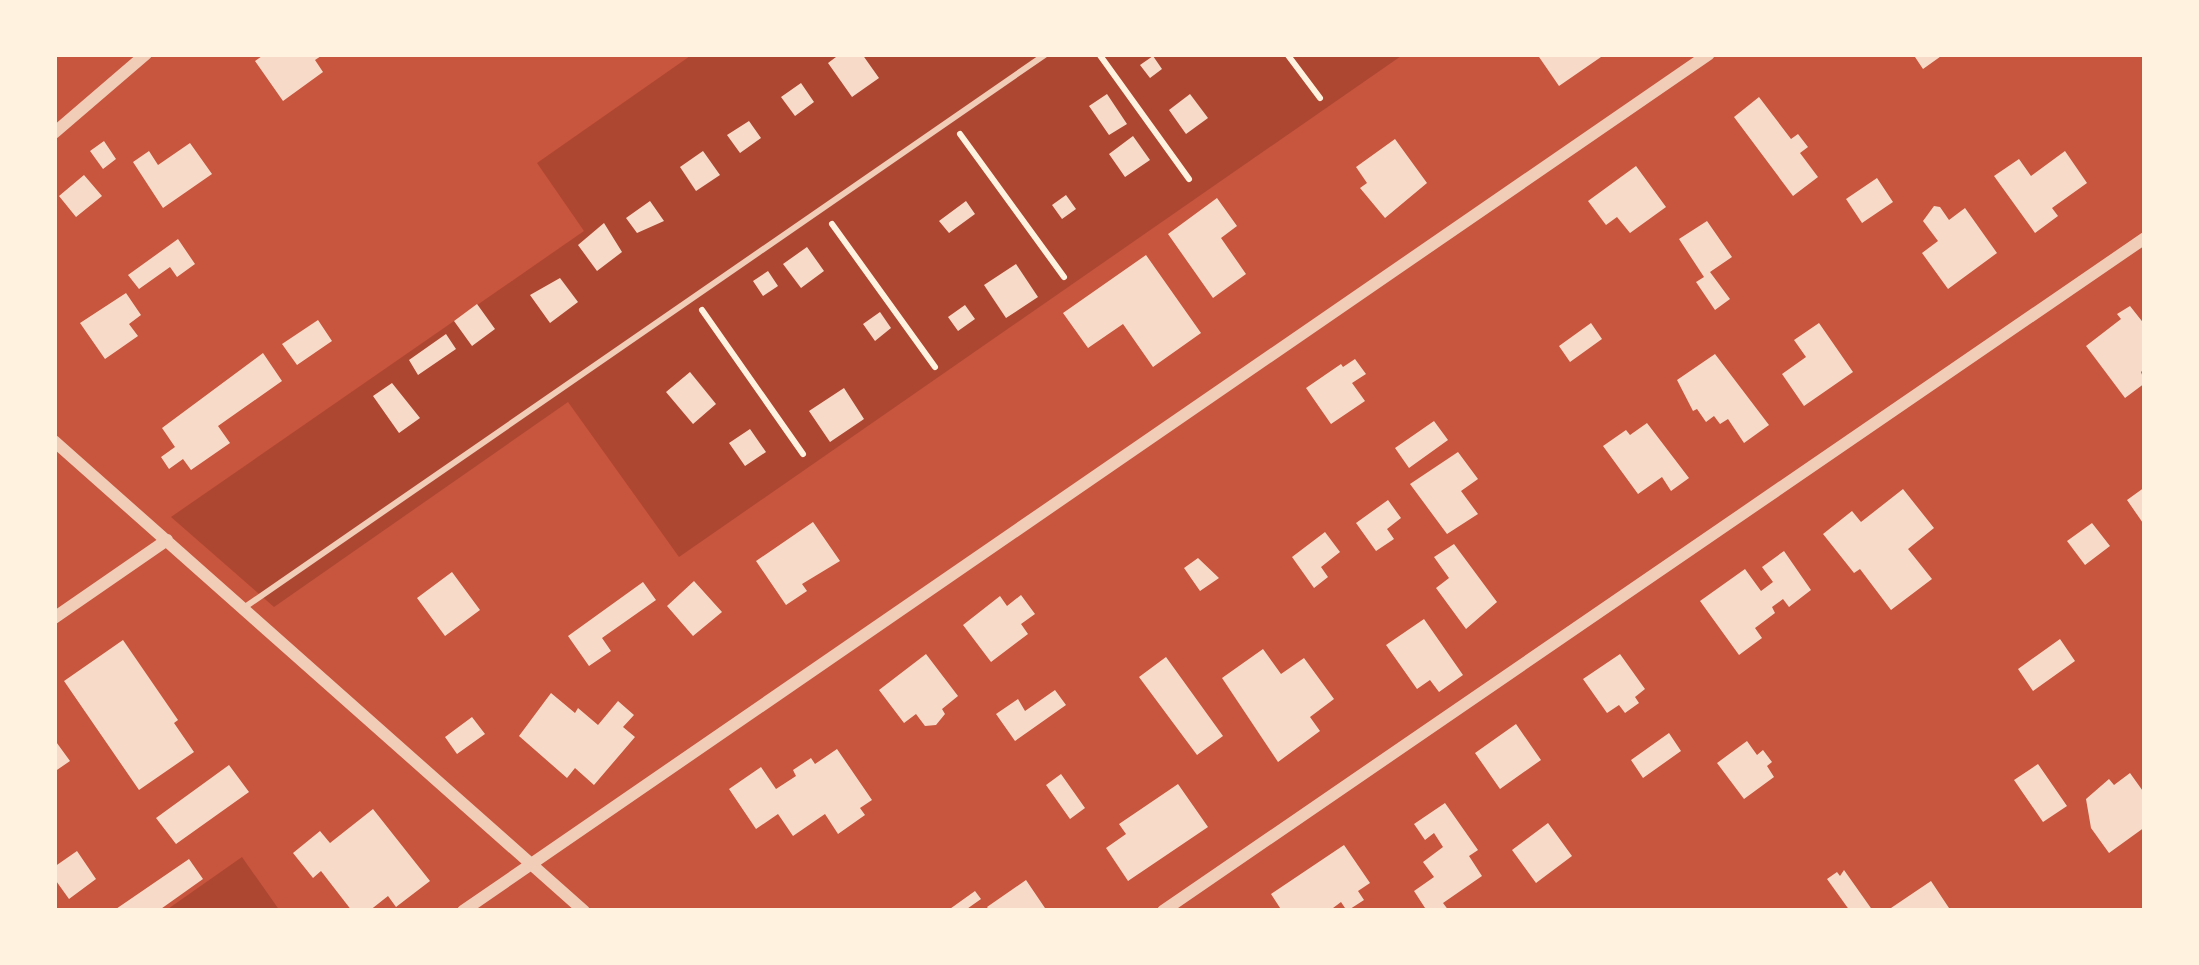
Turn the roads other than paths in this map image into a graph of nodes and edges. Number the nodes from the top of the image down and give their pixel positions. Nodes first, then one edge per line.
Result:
1 (146, 54) edge
2 (1046, 54) edge
3 (1709, 54) edge
4 (54, 133) edge
5 (2145, 238) edge
6 (54, 441) edge
7 (166, 540) junction
8 (245, 607) junction
9 (54, 618) edge
10 (531, 864) junction
11 (463, 911) edge
12 (584, 911) edge
13 (1163, 911) edge

1 - 4 street
2 - 8 lane
3 - 10 street
5 - 13 street
6 - 7 street
7 - 8 street
7 - 9 street
8 - 10 street
10 - 11 street
10 - 12 street

